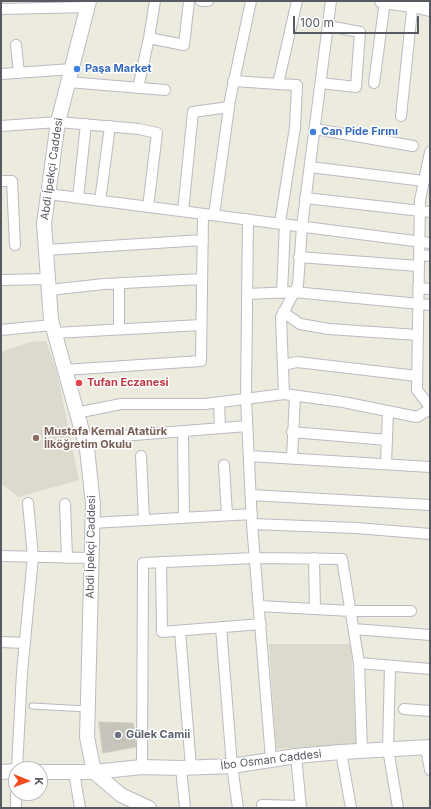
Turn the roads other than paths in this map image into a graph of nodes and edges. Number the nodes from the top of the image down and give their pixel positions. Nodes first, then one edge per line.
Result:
1 (155, 1) edge
2 (189, 1) edge
3 (201, 1) edge
4 (208, 1) edge
5 (252, 1) edge
6 (297, 1) edge
7 (331, 1) edge
8 (383, 1) edge
9 (413, 3) edge
10 (88, 4) edge
11 (1, 9) edge
12 (430, 9) edge
13 (328, 26) junction
14 (149, 38) junction
15 (16, 45) dead end
16 (19, 73) junction
17 (1, 74) edge
18 (70, 75) junction
19 (233, 82) junction
20 (321, 83) junction
21 (374, 83) dead end
22 (278, 84) junction
23 (138, 88) junction
24 (165, 90) dead end
25 (229, 107) junction
26 (401, 116) dead end
27 (58, 122) junction
28 (86, 124) junction
29 (1, 126) edge
30 (110, 126) junction
31 (315, 129) junction
32 (413, 146) dead end
33 (430, 152) edge
34 (310, 167) junction
35 (1, 181) edge
36 (425, 188) edge
37 (48, 194) junction
38 (78, 198) junction
39 (306, 198) junction
40 (100, 200) junction
41 (148, 207) junction
42 (183, 211) junction
43 (425, 212) edge
44 (203, 214) junction
45 (214, 215) junction
46 (248, 219) junction
47 (282, 224) junction
48 (302, 226) junction
49 (203, 240) junction
50 (419, 243) junction
51 (430, 243) edge
52 (15, 244) dead end
53 (46, 250) junction
54 (419, 255) junction
55 (430, 256) edge
56 (299, 257) junction
57 (418, 266) junction
58 (202, 279) junction
59 (1, 280) edge
60 (119, 283) junction
61 (48, 284) junction
62 (418, 288) junction
63 (430, 289) edge
64 (294, 292) junction
65 (282, 293) junction
66 (247, 294) junction
67 (418, 303) junction
68 (430, 304) edge
69 (283, 312) junction
70 (202, 325) junction
71 (53, 329) junction
72 (119, 329) junction
73 (1, 330) edge
74 (417, 335) junction
75 (283, 365) junction
76 (64, 370) junction
77 (417, 376) junction
78 (284, 394) junction
79 (294, 396) junction
80 (246, 399) junction
81 (219, 402) junction
82 (430, 408) edge
83 (388, 411) junction
84 (76, 412) junction
85 (247, 426) junction
86 (220, 428) junction
87 (183, 431) junction
88 (292, 432) junction
89 (84, 439) junction
90 (387, 440) junction
91 (141, 456) dead end
92 (249, 456) junction
93 (292, 458) junction
94 (386, 464) junction
95 (224, 465) dead end
96 (430, 467) edge
97 (251, 495) junction
98 (28, 503) dead end
99 (65, 504) dead end
100 (430, 505) edge
101 (227, 515) junction
102 (184, 518) junction
103 (252, 519) junction
104 (144, 520) junction
105 (92, 523) junction
106 (430, 534) edge
107 (1, 556) edge
108 (33, 557) junction
109 (67, 558) junction
110 (91, 558) junction
111 (255, 558) junction
112 (314, 558) junction
113 (161, 562) junction
114 (259, 606) junction
115 (315, 609) junction
116 (351, 611) junction
117 (411, 612) dead end
118 (261, 624) junction
119 (222, 627) junction
120 (354, 629) junction
121 (180, 630) junction
122 (430, 635) edge
123 (1, 642) edge
124 (25, 643) junction
125 (359, 663) junction
126 (390, 666) junction
127 (430, 669) edge
128 (32, 706) dead end
129 (88, 709) junction
130 (404, 709) dead end
131 (430, 711) edge
132 (428, 748) edge
133 (388, 749) junction
134 (362, 751) junction
135 (341, 752) junction
136 (296, 756) junction
137 (271, 759) junction
138 (17, 761) edge
139 (232, 766) junction
140 (142, 767) junction
141 (186, 767) junction
142 (430, 770) edge
143 (48, 772) edge
144 (74, 772) junction
145 (94, 772) junction
146 (262, 805) dead end
147 (301, 807) edge
148 (80, 808) edge
149 (148, 808) edge
150 (185, 808) edge
151 (238, 808) edge
152 (351, 808) edge
153 (398, 808) edge

1 - 14 street
2 - 14 street
3 - 4 street
5 - 19 street
6 - 22 street
7 - 13 street
8 - 9 main road
8 - 21 street
9 - 12 main road
9 - 26 street
10 - 11 street
10 - 18 main road, Abdi İpekçi Caddesi
13 - 20 street
13 - 20 street
14 - 23 street
15 - 16 street
16 - 17 street
16 - 18 street
18 - 23 street
18 - 27 main road, Abdi İpekçi Caddesi
19 - 22 street
19 - 25 street
20 - 31 street
22 - 47 street
23 - 24 street
25 - 42 street
25 - 45 street
27 - 28 street
27 - 29 street
27 - 37 main road, Abdi İpekçi Caddesi
28 - 30 street
28 - 38 street
30 - 40 street
30 - 41 street
31 - 32 street
31 - 34 street
33 - 36 street
34 - 36 street
34 - 39 street
35 - 52 street
36 - 43 street
37 - 38 street
37 - 53 main road, Abdi İpekçi Caddesi
38 - 40 street
39 - 43 street
39 - 48 street
40 - 41 street
41 - 42 street
42 - 44 street
43 - 50 street
44 - 45 street
44 - 49 street
45 - 46 street
46 - 47 street
46 - 66 street
47 - 48 street
47 - 65 street
48 - 50 street
48 - 56 street
49 - 53 street
49 - 58 street
50 - 51 street
50 - 54 street
53 - 61 main road, Abdi İpekçi Caddesi
54 - 55 street
54 - 57 street
56 - 57 street
56 - 64 street
57 - 62 street
58 - 60 street
58 - 70 street
59 - 61 street
60 - 61 street
60 - 72 street
61 - 71 main road, Abdi İpekçi Caddesi
62 - 63 street
62 - 67 street
64 - 65 street
64 - 67 street
64 - 69 street
65 - 66 street
66 - 80 street
67 - 68 street
67 - 74 street
69 - 74 street
69 - 75 street
70 - 72 street
70 - 76 street
71 - 72 street
71 - 73 street
71 - 76 main road, Abdi İpekçi Caddesi
74 - 77 street
75 - 77 street
75 - 78 street
76 - 84 main road, Abdi İpekçi Caddesi
77 - 82 street
78 - 79 street
78 - 80 street
79 - 83 street
79 - 88 street
80 - 81 street
80 - 85 street
81 - 84 street
81 - 86 street
82 - 83 street
83 - 90 street
84 - 89 main road, Abdi İpekçi Caddesi
85 - 86 street
85 - 92 street
86 - 87 street
87 - 89 street
87 - 102 street
88 - 90 street
88 - 93 street
89 - 105 main road, Abdi İpekçi Caddesi
90 - 94 street
91 - 104 street
92 - 93 street
92 - 97 street
93 - 94 street
94 - 96 street
95 - 101 street
97 - 100 street
97 - 103 street
98 - 108 street
99 - 109 street
101 - 102 street
101 - 103 street
102 - 104 street
103 - 106 street
103 - 111 street
104 - 105 street
105 - 110 main road, Abdi İpekçi Caddesi
107 - 108 street
108 - 109 street
108 - 124 street
109 - 110 street
110 - 129 main road, Abdi İpekçi Caddesi
111 - 112 street
111 - 113 street
111 - 114 street
112 - 115 street
112 - 116 street
113 - 121 street
113 - 140 street
114 - 115 street
114 - 118 street
115 - 116 street
116 - 117 street
116 - 120 street
118 - 119 street
118 - 137 street
119 - 121 street
119 - 139 street
120 - 122 street
120 - 125 street
121 - 141 street
123 - 124 street
124 - 138 street
125 - 126 street
125 - 134 street
126 - 127 street
126 - 133 street
128 - 129 lane
129 - 145 main road, Abdi İpekçi Caddesi
130 - 131 street
132 - 133 main road, İbo Osman Caddesi
132 - 142 street
133 - 134 main road, İbo Osman Caddesi
133 - 153 street
134 - 135 main road, İbo Osman Caddesi
135 - 136 main road, İbo Osman Caddesi
135 - 152 street
136 - 137 main road, İbo Osman Caddesi
136 - 147 street
137 - 139 main road, İbo Osman Caddesi
139 - 141 main road, İbo Osman Caddesi
139 - 151 street
140 - 141 main road, İbo Osman Caddesi
140 - 145 main road, İbo Osman Caddesi
141 - 150 street
143 - 144 main road, İbo Osman Caddesi
144 - 145 main road, İbo Osman Caddesi
144 - 148 street
145 - 149 main road
146 - 147 street

